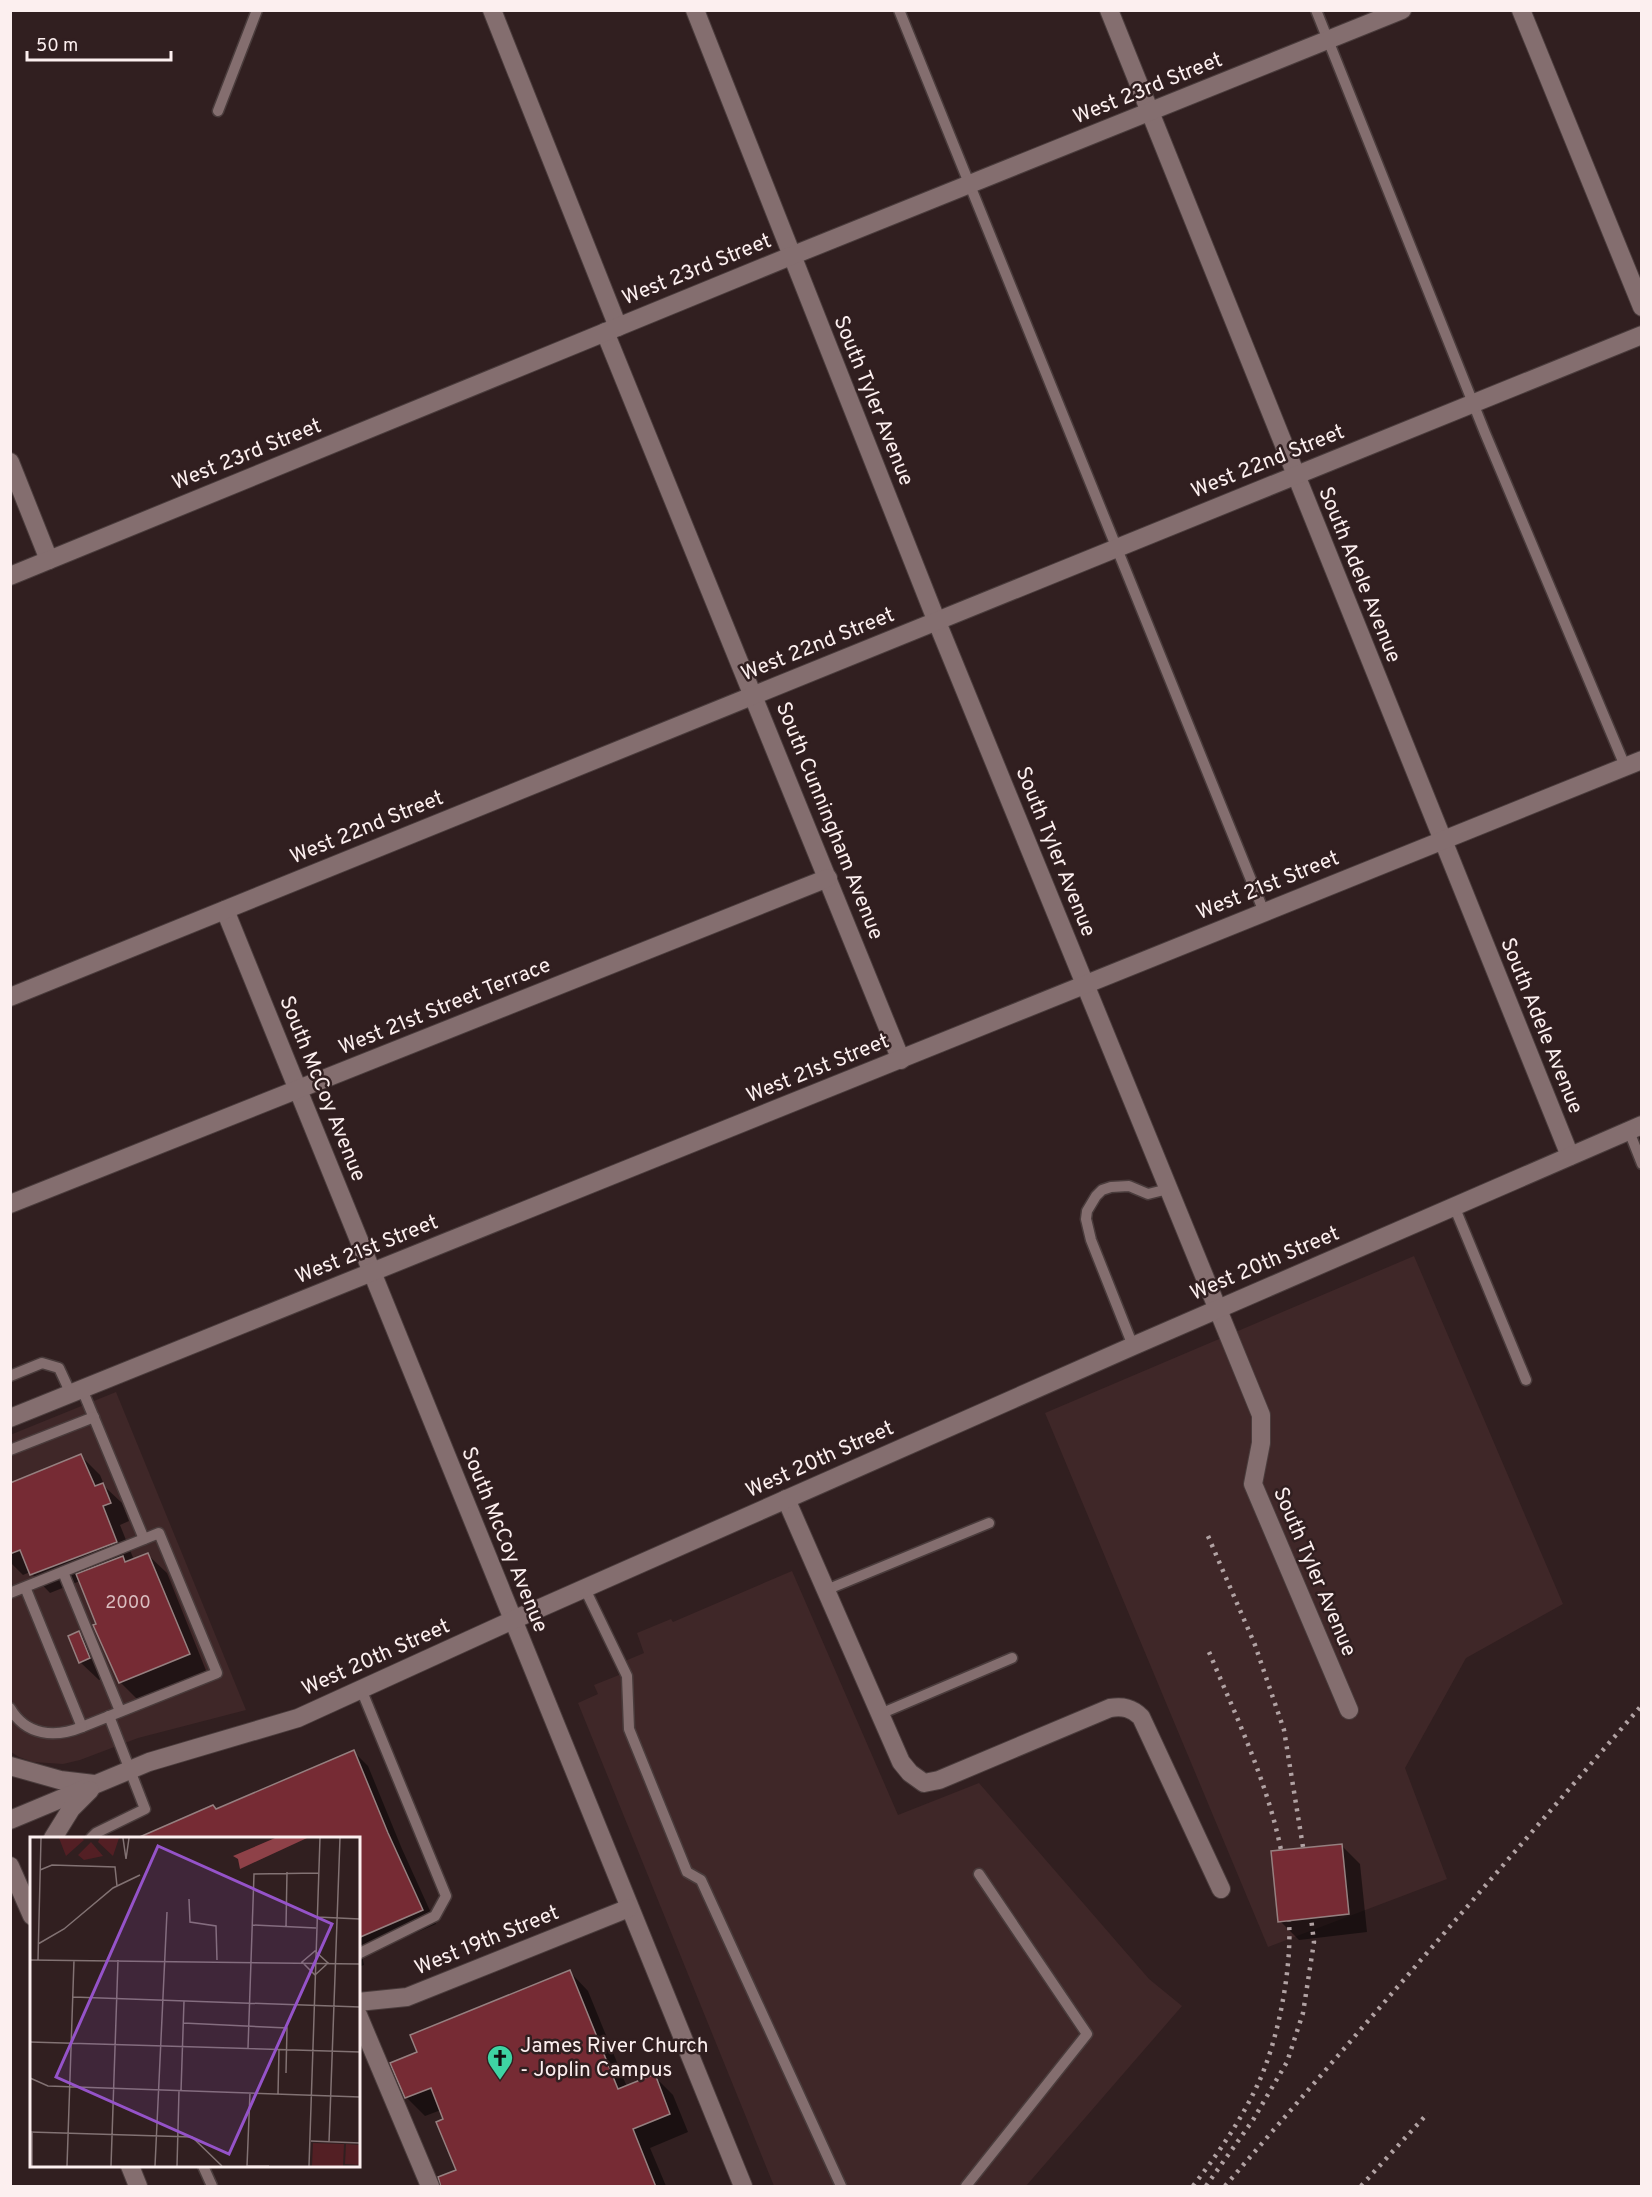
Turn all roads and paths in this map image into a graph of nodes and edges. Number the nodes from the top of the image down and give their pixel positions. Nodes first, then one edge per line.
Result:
1 (257, 10) edge
2 (492, 10) edge
3 (694, 10) edge
4 (899, 10) edge
5 (1109, 10) edge
6 (1316, 10) edge
7 (1402, 10) edge
8 (1521, 10) edge
9 (1328, 40) junction
10 (218, 111) dead end
11 (1152, 112) junction
12 (970, 185) junction
13 (791, 256) junction
14 (1641, 307) edge
15 (612, 330) junction
16 (1641, 334) edge
17 (1474, 403) junction
18 (10, 462) edge
19 (1295, 476) junction
20 (1117, 548) junction
21 (49, 560) junction
22 (10, 576) edge
23 (936, 622) junction
24 (754, 694) junction
25 (1633, 763) edge
26 (1442, 840) junction
27 (828, 878) junction
28 (225, 910) junction
29 (1264, 912) junction
30 (1084, 984) junction
31 (10, 997) edge
32 (901, 1060) junction
33 (298, 1090) junction
34 (1635, 1128) edge
35 (1570, 1156) junction
36 (1641, 1164) edge
37 (1168, 1189) junction
38 (10, 1204) edge
39 (1454, 1206) junction
40 (372, 1272) junction
41 (1217, 1309) junction
42 (1133, 1346) junction
43 (10, 1376) edge
44 (1526, 1380) dead end
45 (77, 1392) junction
46 (94, 1417) junction
47 (10, 1418) edge
48 (10, 1449) edge
49 (786, 1499) junction
50 (989, 1523) dead end
51 (144, 1539) junction
52 (63, 1572) junction
53 (25, 1587) junction
54 (585, 1589) junction
55 (826, 1590) junction
56 (10, 1593) edge
57 (513, 1620) junction
58 (1012, 1658) dead end
59 (361, 1689) junction
60 (10, 1708) edge
61 (1348, 1710) dead end
62 (120, 1711) junction
63 (880, 1714) junction
64 (109, 1716) junction
65 (82, 1727) junction
66 (10, 1766) edge
67 (131, 1770) junction
68 (96, 1784) junction
69 (10, 1820) edge
70 (54, 1837) edge
71 (93, 1837) edge
72 (10, 1866) edge
73 (979, 1874) dead end
74 (1221, 1888) dead end
75 (10, 1904) edge
76 (630, 1908) junction
77 (30, 1912) edge
78 (30, 1916) edge
79 (360, 1953) edge
80 (360, 2002) edge
81 (360, 2020) edge
82 (130, 2167) edge
83 (203, 2167) edge
84 (138, 2187) edge
85 (212, 2187) edge
86 (430, 2187) edge
87 (743, 2187) edge
88 (841, 2187) edge
89 (966, 2187) edge

1 - 10 lane
2 - 15 street, South Cunningham Avenue
3 - 13 street, South Tyler Avenue
4 - 12 lane
5 - 11 street, South Adele Avenue
6 - 9 lane
7 - 9 street, West 23rd Street
8 - 14 street
9 - 11 street, West 23rd Street
9 - 17 lane
11 - 12 street, West 23rd Street
11 - 19 street, South Adele Avenue
12 - 13 street, West 23rd Street
12 - 20 lane
13 - 15 street, West 23rd Street
13 - 23 street, South Tyler Avenue
15 - 21 street, West 23rd Street
15 - 24 street, South Cunningham Avenue
16 - 17 street, West 22nd Street
17 - 19 street, West 22nd Street
17 - 25 lane
18 - 21 street
19 - 20 street, West 22nd Street
19 - 26 street, South Adele Avenue
20 - 23 street, West 22nd Street
20 - 29 lane
21 - 22 street, West 23rd Street
23 - 24 street, West 22nd Street
23 - 30 street, South Tyler Avenue
24 - 27 street, South Cunningham Avenue
24 - 28 street, West 22nd Street
25 - 26 street, West 21st Street
26 - 29 street, West 21st Street
26 - 35 street, South Adele Avenue
27 - 32 street, South Cunningham Avenue
27 - 33 street, West 21st Street Terrace
28 - 31 street, West 22nd Street
28 - 33 street, South McCoy Avenue
29 - 30 street, West 21st Street
30 - 32 street, West 21st Street
30 - 37 street, South Tyler Avenue
32 - 40 street, West 21st Street
33 - 38 street, West 21st Street Terrace
33 - 40 street, South McCoy Avenue
34 - 35 street, West 20th Street
34 - 36 lane
35 - 39 street, West 20th Street
37 - 41 street, South Tyler Avenue
37 - 42 lane
39 - 41 street, West 20th Street
39 - 44 lane
40 - 45 street, West 21st Street
40 - 57 street, South McCoy Avenue
41 - 42 street, West 20th Street
41 - 61 street, South Tyler Avenue
42 - 49 street, West 20th Street
43 - 45 lane
45 - 46 lane
45 - 47 street, West 21st Street
46 - 48 lane
46 - 51 lane
49 - 54 street, West 20th Street
49 - 55 street
50 - 55 lane
51 - 52 lane
51 - 62 lane
52 - 53 lane
52 - 62 lane
53 - 56 lane
53 - 65 lane
54 - 57 street, West 20th Street
54 - 88 lane
55 - 63 street
57 - 59 street, West 20th Street
57 - 76 street, South McCoy Avenue
58 - 63 lane
59 - 67 street, West 20th Street
59 - 79 lane
60 - 65 lane
62 - 64 lane
63 - 74 street
64 - 65 lane
64 - 67 lane
66 - 68 street
67 - 68 street, West 20th Street
67 - 71 lane
68 - 69 street, West 20th Street
68 - 70 street
72 - 77 street
73 - 89 lane
75 - 78 street
76 - 80 street, West 19th Street
76 - 87 street, South McCoy Avenue
81 - 86 street
82 - 84 street
83 - 85 lane

